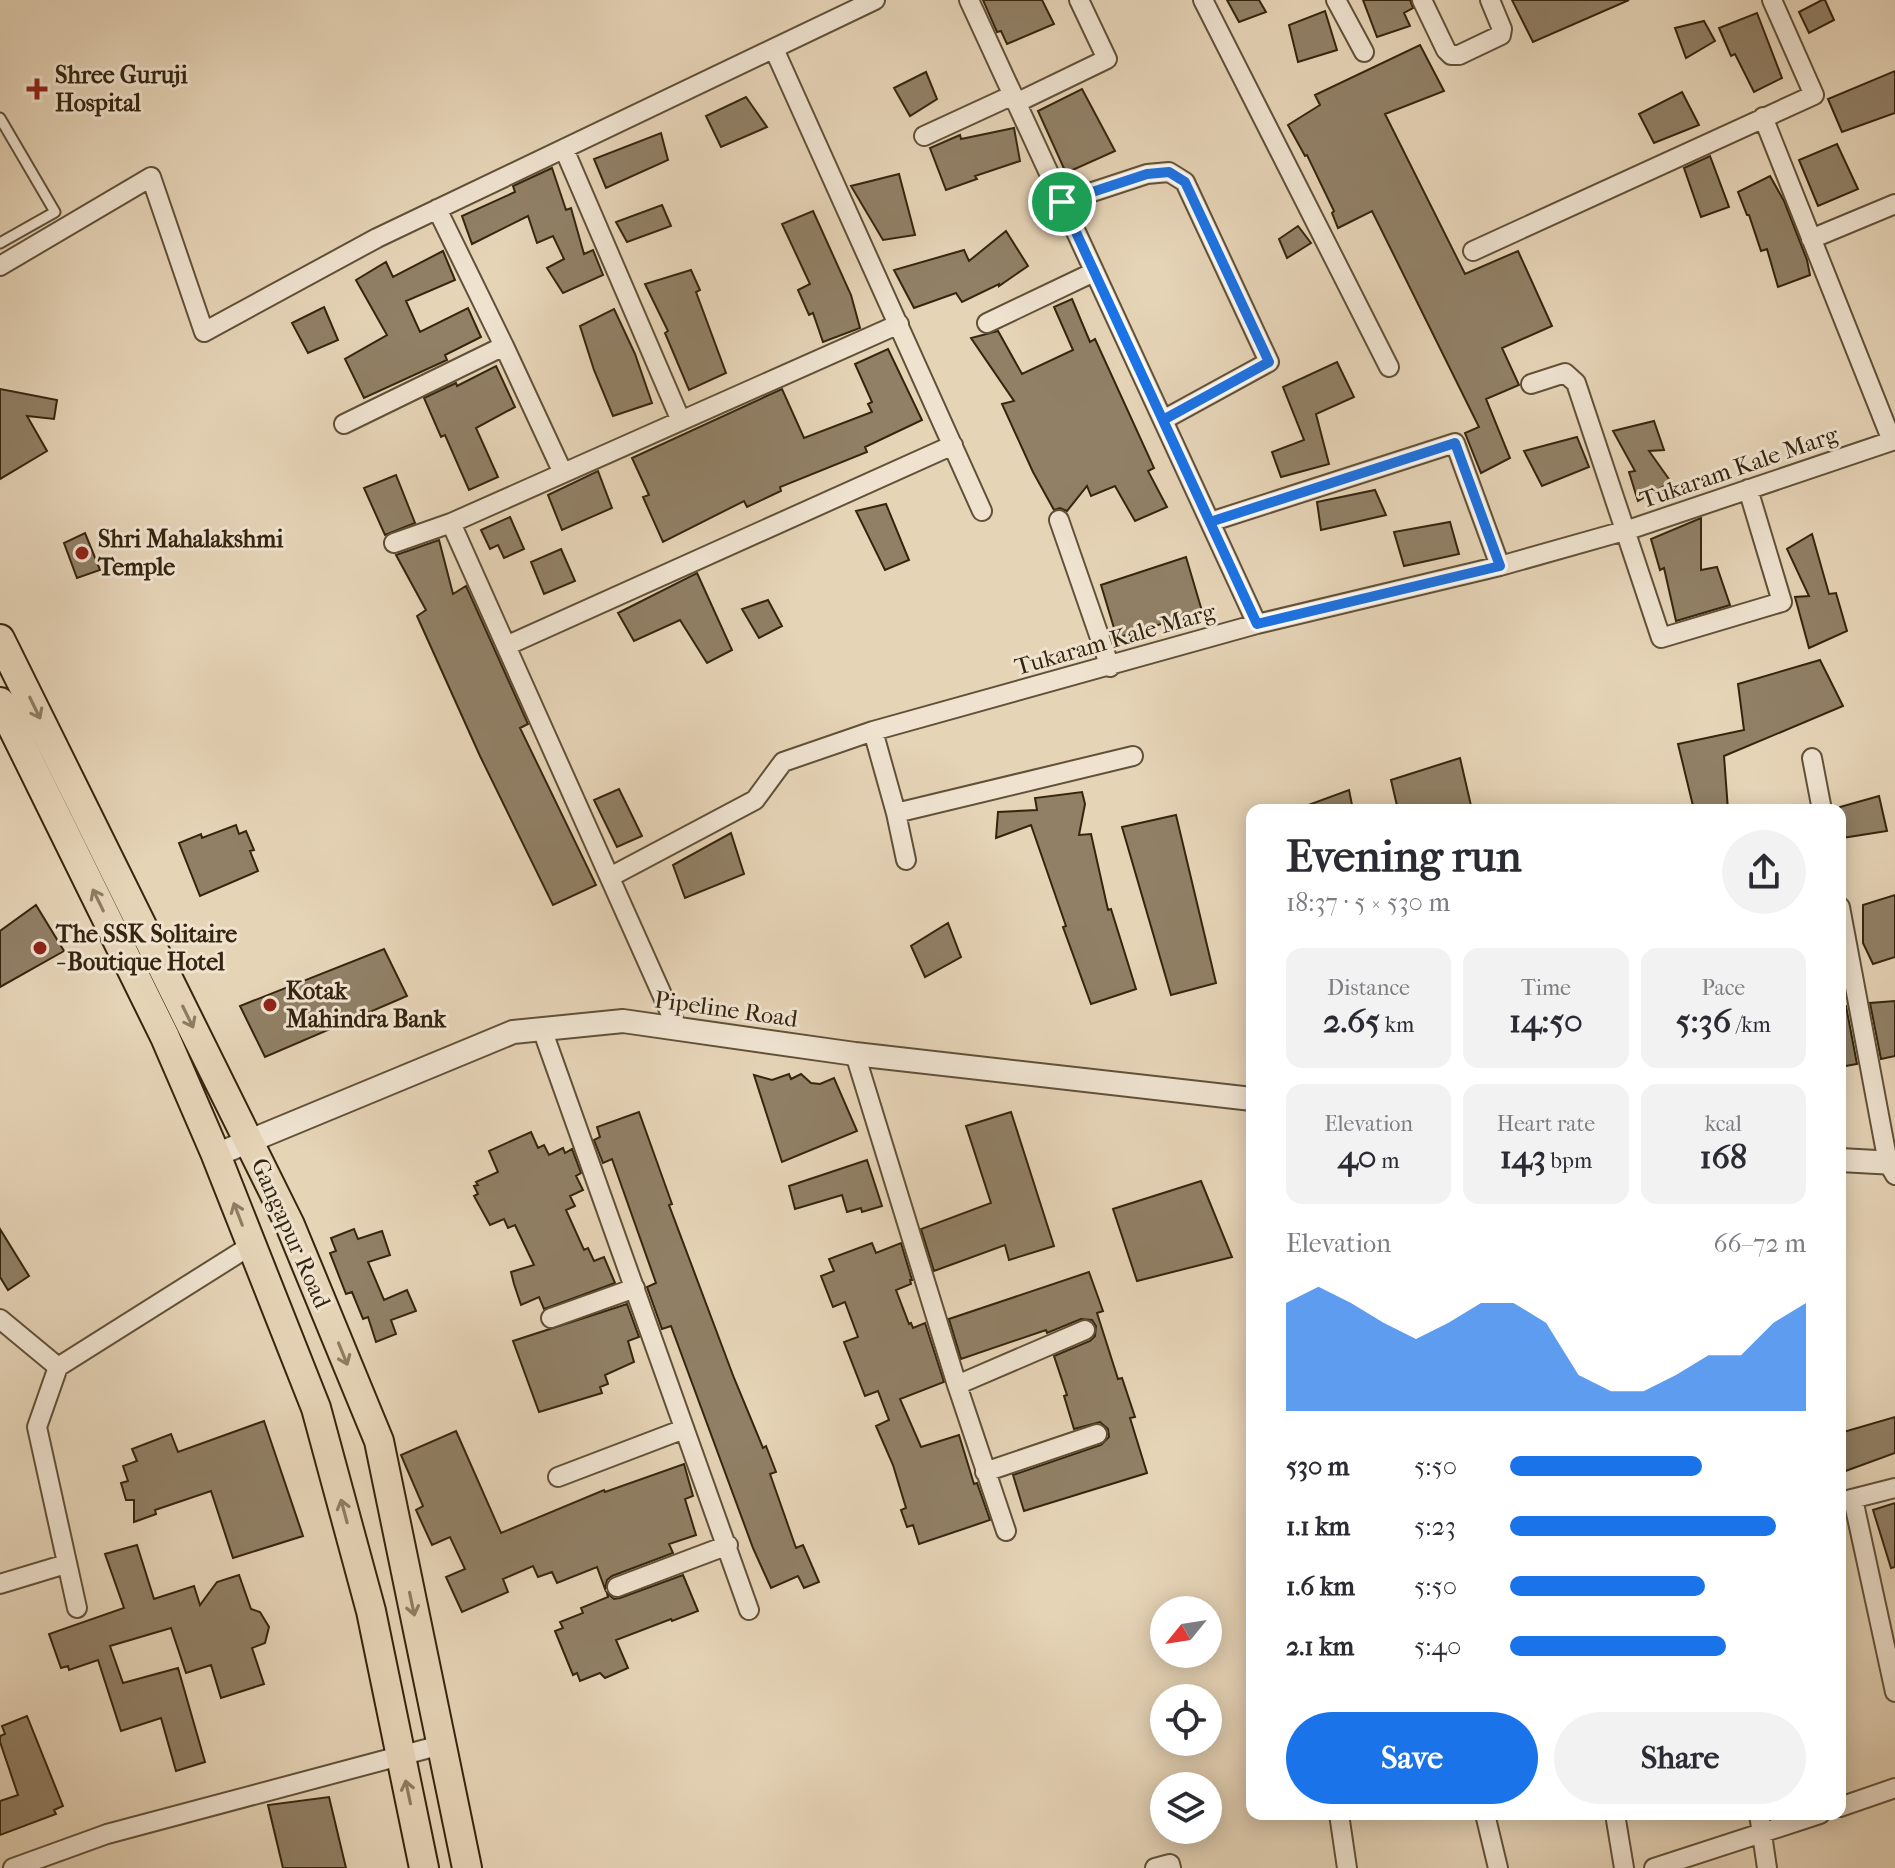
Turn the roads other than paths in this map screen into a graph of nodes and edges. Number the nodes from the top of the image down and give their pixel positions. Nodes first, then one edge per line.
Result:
1 (875, 0) edge
2 (969, 0) edge
3 (1079, 0) edge
4 (1203, 0) edge
5 (1336, 0) edge
6 (1422, 0) edge
7 (1490, 0) edge
8 (1772, 0) edge
9 (774, 49) junction
10 (1364, 52) dead end
11 (1015, 99) junction
12 (1763, 117) junction
13 (0, 118) edge
14 (924, 136) dead end
15 (564, 149) junction
16 (1062, 202) junction
17 (1895, 204) edge
18 (437, 209) junction
19 (1811, 239) junction
20 (0, 243) edge
21 (1473, 251) dead end
22 (0, 266) edge
23 (1094, 272) junction
24 (987, 323) dead end
25 (899, 324) junction
26 (504, 346) junction
27 (1389, 367) dead end
28 (1531, 384) dead end
29 (1163, 420) junction
30 (681, 421) junction
31 (344, 424) dead end
32 (1894, 441) edge
33 (953, 445) junction
34 (563, 473) junction
35 (1748, 489) junction
36 (982, 511) dead end
37 (1059, 520) dead end
38 (1210, 522) junction
39 (451, 523) junction
40 (1625, 530) junction
41 (394, 543) dead end
42 (1500, 566) junction
43 (1257, 624) junction
44 (0, 639) edge
45 (506, 646) junction
46 (1110, 667) junction
47 (0, 702) edge
48 (873, 731) junction
49 (1133, 756) dead end
50 (1812, 758) dead end
51 (1821, 804) edge
52 (896, 813) junction
53 (906, 860) dead end
54 (610, 877) junction
55 (1846, 936) edge
56 (677, 1028) junction
57 (542, 1029) junction
58 (855, 1054) junction
59 (1246, 1098) edge
60 (250, 1141) junction
61 (216, 1155) junction
62 (1846, 1161) edge
63 (1893, 1167) edge
64 (250, 1246) junction
65 (635, 1288) junction
66 (551, 1318) dead end
67 (0, 1319) edge
68 (1085, 1330) dead end
69 (58, 1367) junction
70 (957, 1385) junction
71 (684, 1429) junction
72 (1097, 1434) dead end
73 (985, 1472) junction
74 (558, 1477) dead end
75 (1895, 1488) edge
76 (1847, 1501) edge
77 (1006, 1531) dead end
78 (728, 1545) junction
79 (66, 1564) junction
80 (0, 1584) edge
81 (617, 1587) dead end
82 (77, 1608) dead end
83 (749, 1610) dead end
84 (1895, 1692) edge
85 (441, 1745) junction
86 (401, 1755) junction
87 (1895, 1788) edge
88 (1846, 1805) edge
89 (1340, 1820) edge
90 (1486, 1820) edge
91 (1616, 1820) edge
92 (1760, 1820) edge
93 (1803, 1820) edge
94 (1761, 1835) junction
95 (13, 1868) edge
96 (424, 1868) edge
97 (467, 1868) edge
98 (1155, 1868) edge
99 (1171, 1868) edge
100 (1347, 1868) edge
101 (1498, 1868) edge
102 (1624, 1868) edge
103 (1654, 1868) edge
104 (1767, 1868) edge

1 - 9 street
2 - 11 street
3 - 11 street
4 - 27 street
5 - 10 street
6 - 7 street
8 - 12 street
9 - 15 street
9 - 25 street
11 - 14 street
11 - 16 street
12 - 19 street
12 - 21 street
13 - 20 lane
15 - 18 street
15 - 30 street
16 - 23 street
16 - 29 street
17 - 19 street
18 - 22 street
18 - 26 street
19 - 32 street
23 - 24 street
23 - 29 street
25 - 30 street
25 - 33 street
26 - 31 street
26 - 34 street
28 - 40 street
29 - 38 street
30 - 34 street
32 - 35 street, Tukaram Kale Marg
33 - 36 street
33 - 45 street
34 - 39 street
35 - 40 street, Tukaram Kale Marg
35 - 40 street
37 - 46 street
38 - 42 street
38 - 43 street
39 - 41 street
39 - 45 street
40 - 42 street, Tukaram Kale Marg
42 - 43 street, Tukaram Kale Marg
43 - 46 street, Tukaram Kale Marg
44 -> 60 main road, Gangapur Road
45 - 54 street
46 - 48 street, Tukaram Kale Marg
61 -> 47 main road, Gangapur Road
48 - 52 street
48 - 54 street, Tukaram Kale Marg
49 - 52 street
50 - 51 street
52 - 53 street
54 - 56 street
55 - 63 street
56 - 57 street, Pipeline Road
56 - 58 street, Pipeline Road
57 - 60 street, Pipeline Road
57 - 65 street
58 - 59 street, Pipeline Road
58 - 70 street
60 - 61 street, Pipeline Road
60 -> 85 main road, Gangapur Road
64 -> 61 main road, Gangapur Road
62 - 63 street
64 - 69 street
86 -> 64 main road, Gangapur Road
65 - 66 street
65 - 71 street
67 - 69 street
68 - 70 street
69 - 79 street
70 - 73 street
71 - 74 street
71 - 78 street
72 - 73 street
73 - 77 street
75 - 76 street
76 - 84 street
78 - 81 street
78 - 83 street
79 - 80 street
79 - 82 street
85 - 86 street
85 - 97 main road, Gangapur Road
86 - 95 street
96 -> 86 main road, Gangapur Road
87 - 88 street
89 - 100 street
90 - 101 street
91 - 102 street
92 - 94 street
93 - 94 street
94 - 103 street
94 - 104 street
98 - 99 street

